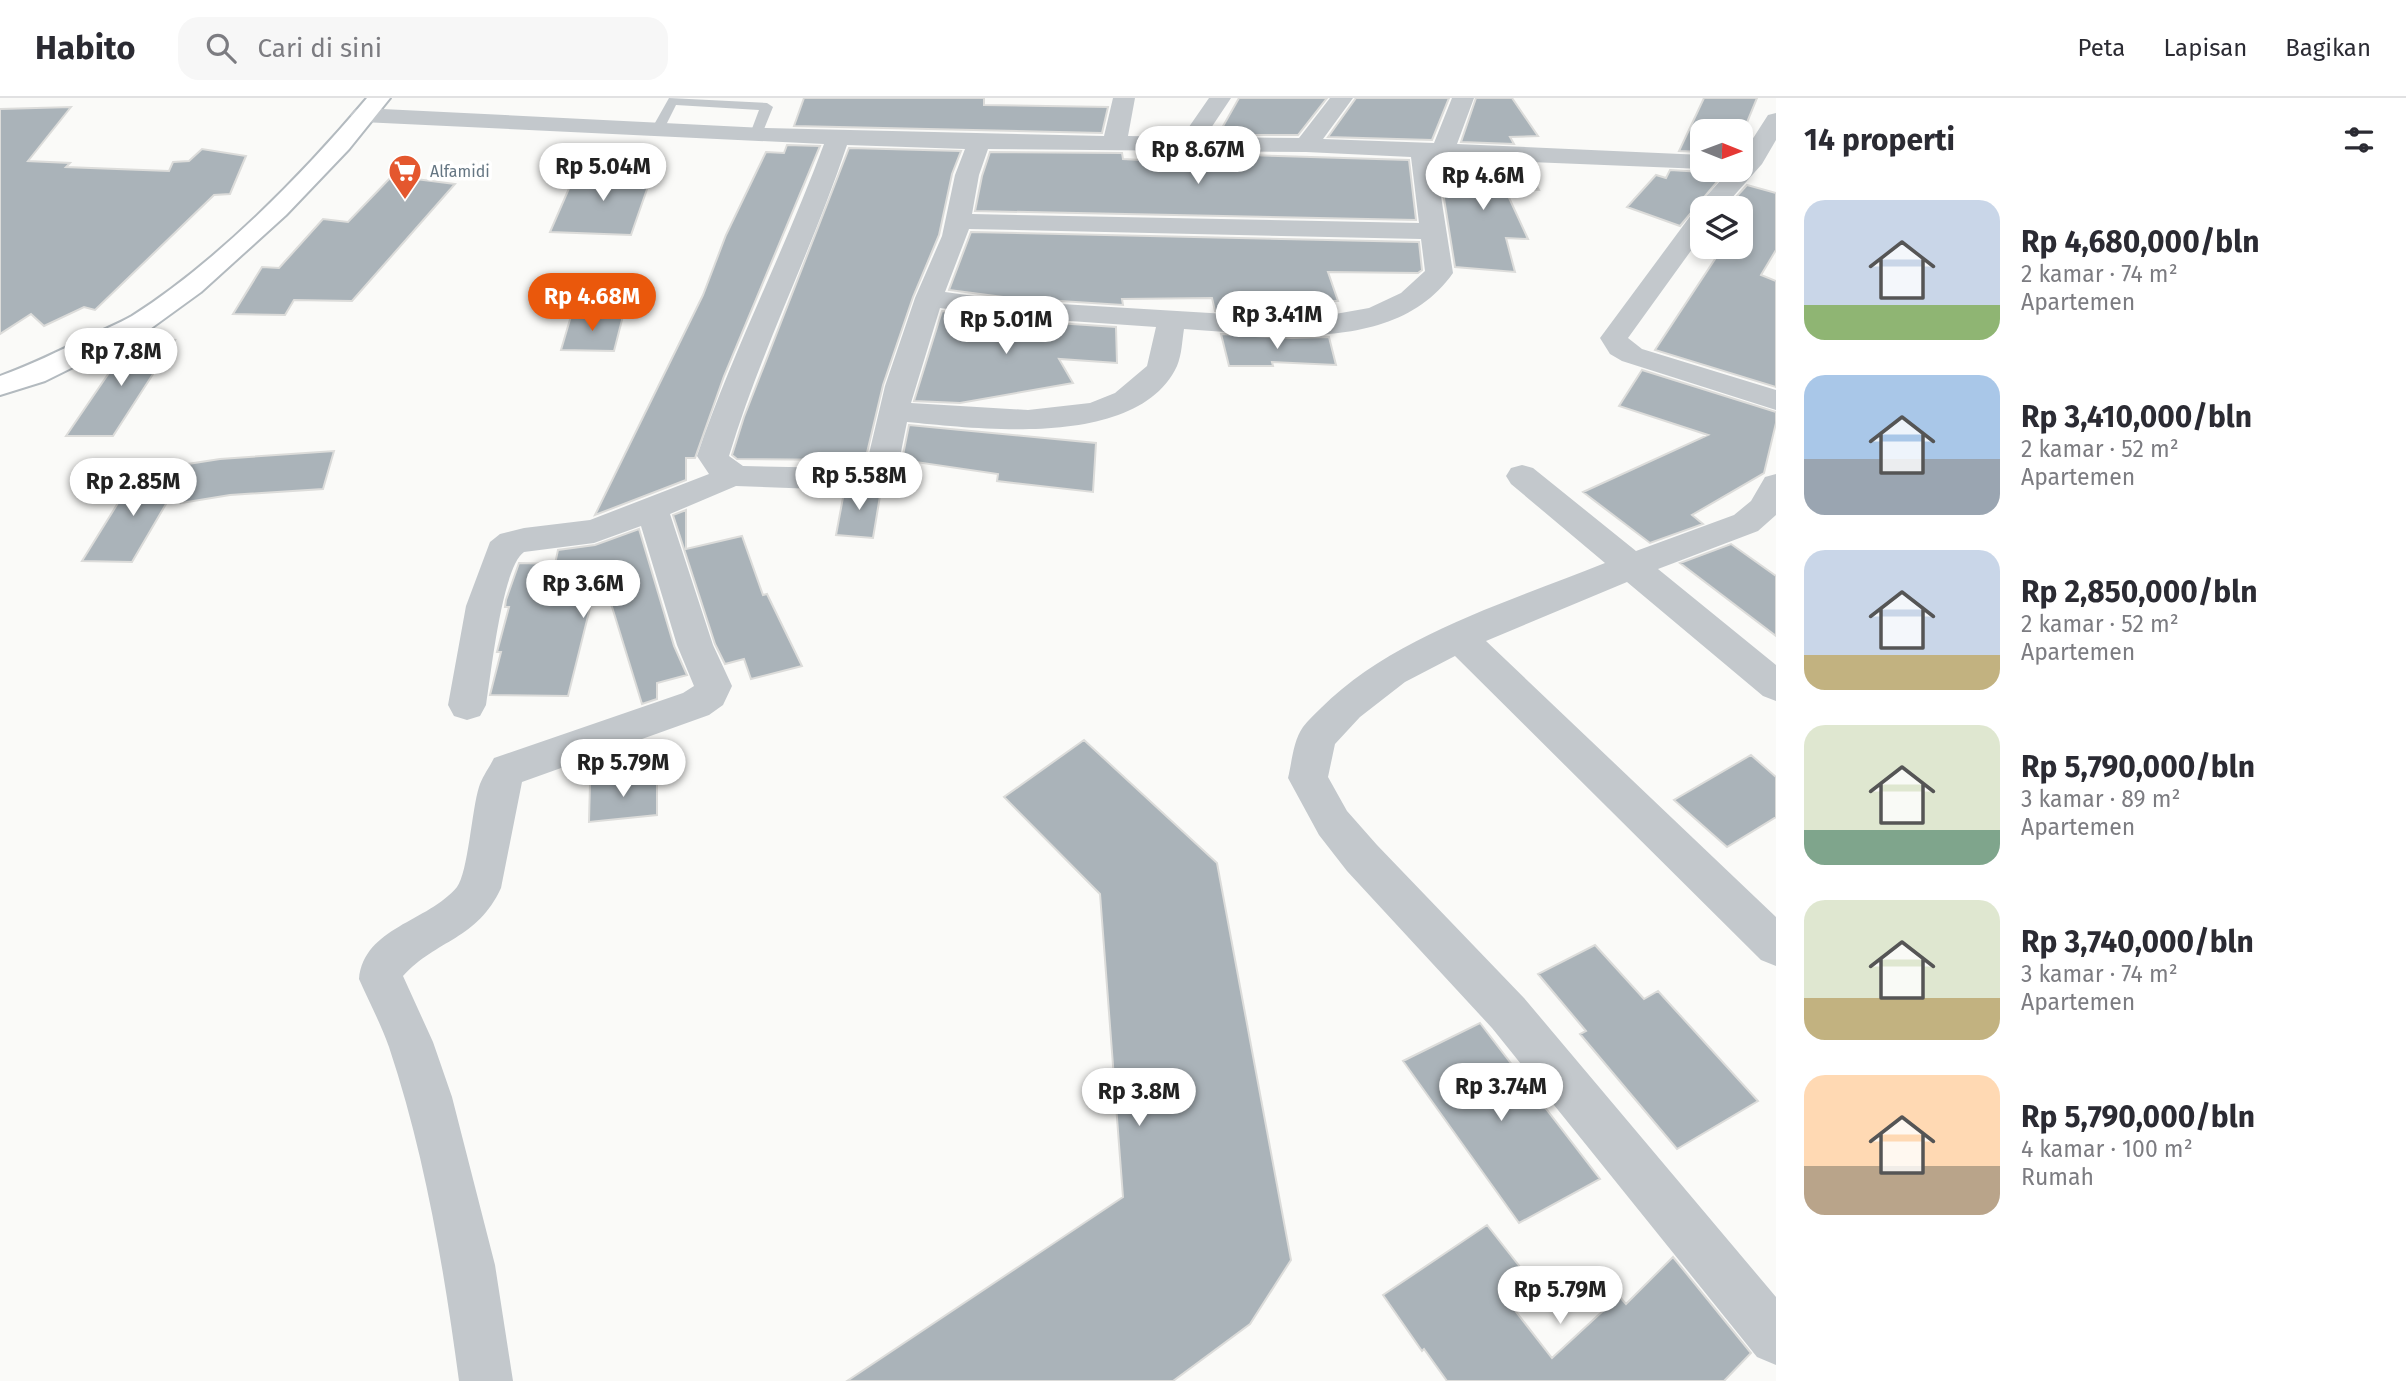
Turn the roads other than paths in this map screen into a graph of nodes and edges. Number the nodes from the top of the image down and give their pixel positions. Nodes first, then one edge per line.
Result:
1 (1124, 98) edge
2 (1342, 98) edge
3 (1463, 98) edge
4 (1764, 98) edge
5 (1215, 100) edge
6 (1776, 101) edge
7 (370, 107) edge
8 (1776, 120) edge
9 (838, 137) junction
10 (979, 142) junction
11 (1115, 144) junction
12 (1188, 145) junction
13 (1306, 145) junction
14 (1433, 150) junction
15 (1754, 157) edge
16 (1690, 161) edge
17 (1754, 164) edge
18 (1776, 164) edge
19 (1730, 182) edge
20 (1719, 196) edge
21 (959, 221) junction
22 (1433, 231) junction
23 (1690, 234) edge
24 (929, 298) junction
25 (1171, 319) junction
26 (0, 386) edge
27 (1776, 400) edge
28 (895, 411) junction
29 (731, 474) junction
30 (1522, 476) dead end
31 (1776, 485) edge
32 (652, 508) junction
33 (1632, 566) junction
34 (1459, 637) junction
35 (1776, 686) edge
36 (467, 705) dead end
37 (1776, 946) edge
38 (1776, 1338) edge
39 (486, 1381) edge

1 - 11 street
2 - 13 street
3 - 14 street
4 - 6 street
5 - 12 street
7 - 9 street
7 - 26 main road
8 - 15 street
9 - 10 street
9 - 29 street
10 - 11 street
10 - 21 street
11 - 12 street
12 - 13 street
13 - 14 street
14 - 16 street
14 - 22 street
17 - 18 street
19 - 20 street
21 - 22 street
21 - 24 street
22 - 25 street
23 - 27 street
24 - 25 street
24 - 28 street
25 - 28 street
28 - 29 street
29 - 32 street
30 - 33 street
31 - 33 street
32 - 36 street
32 - 39 street
33 - 34 street
33 - 35 street
34 - 37 street
34 - 38 street

